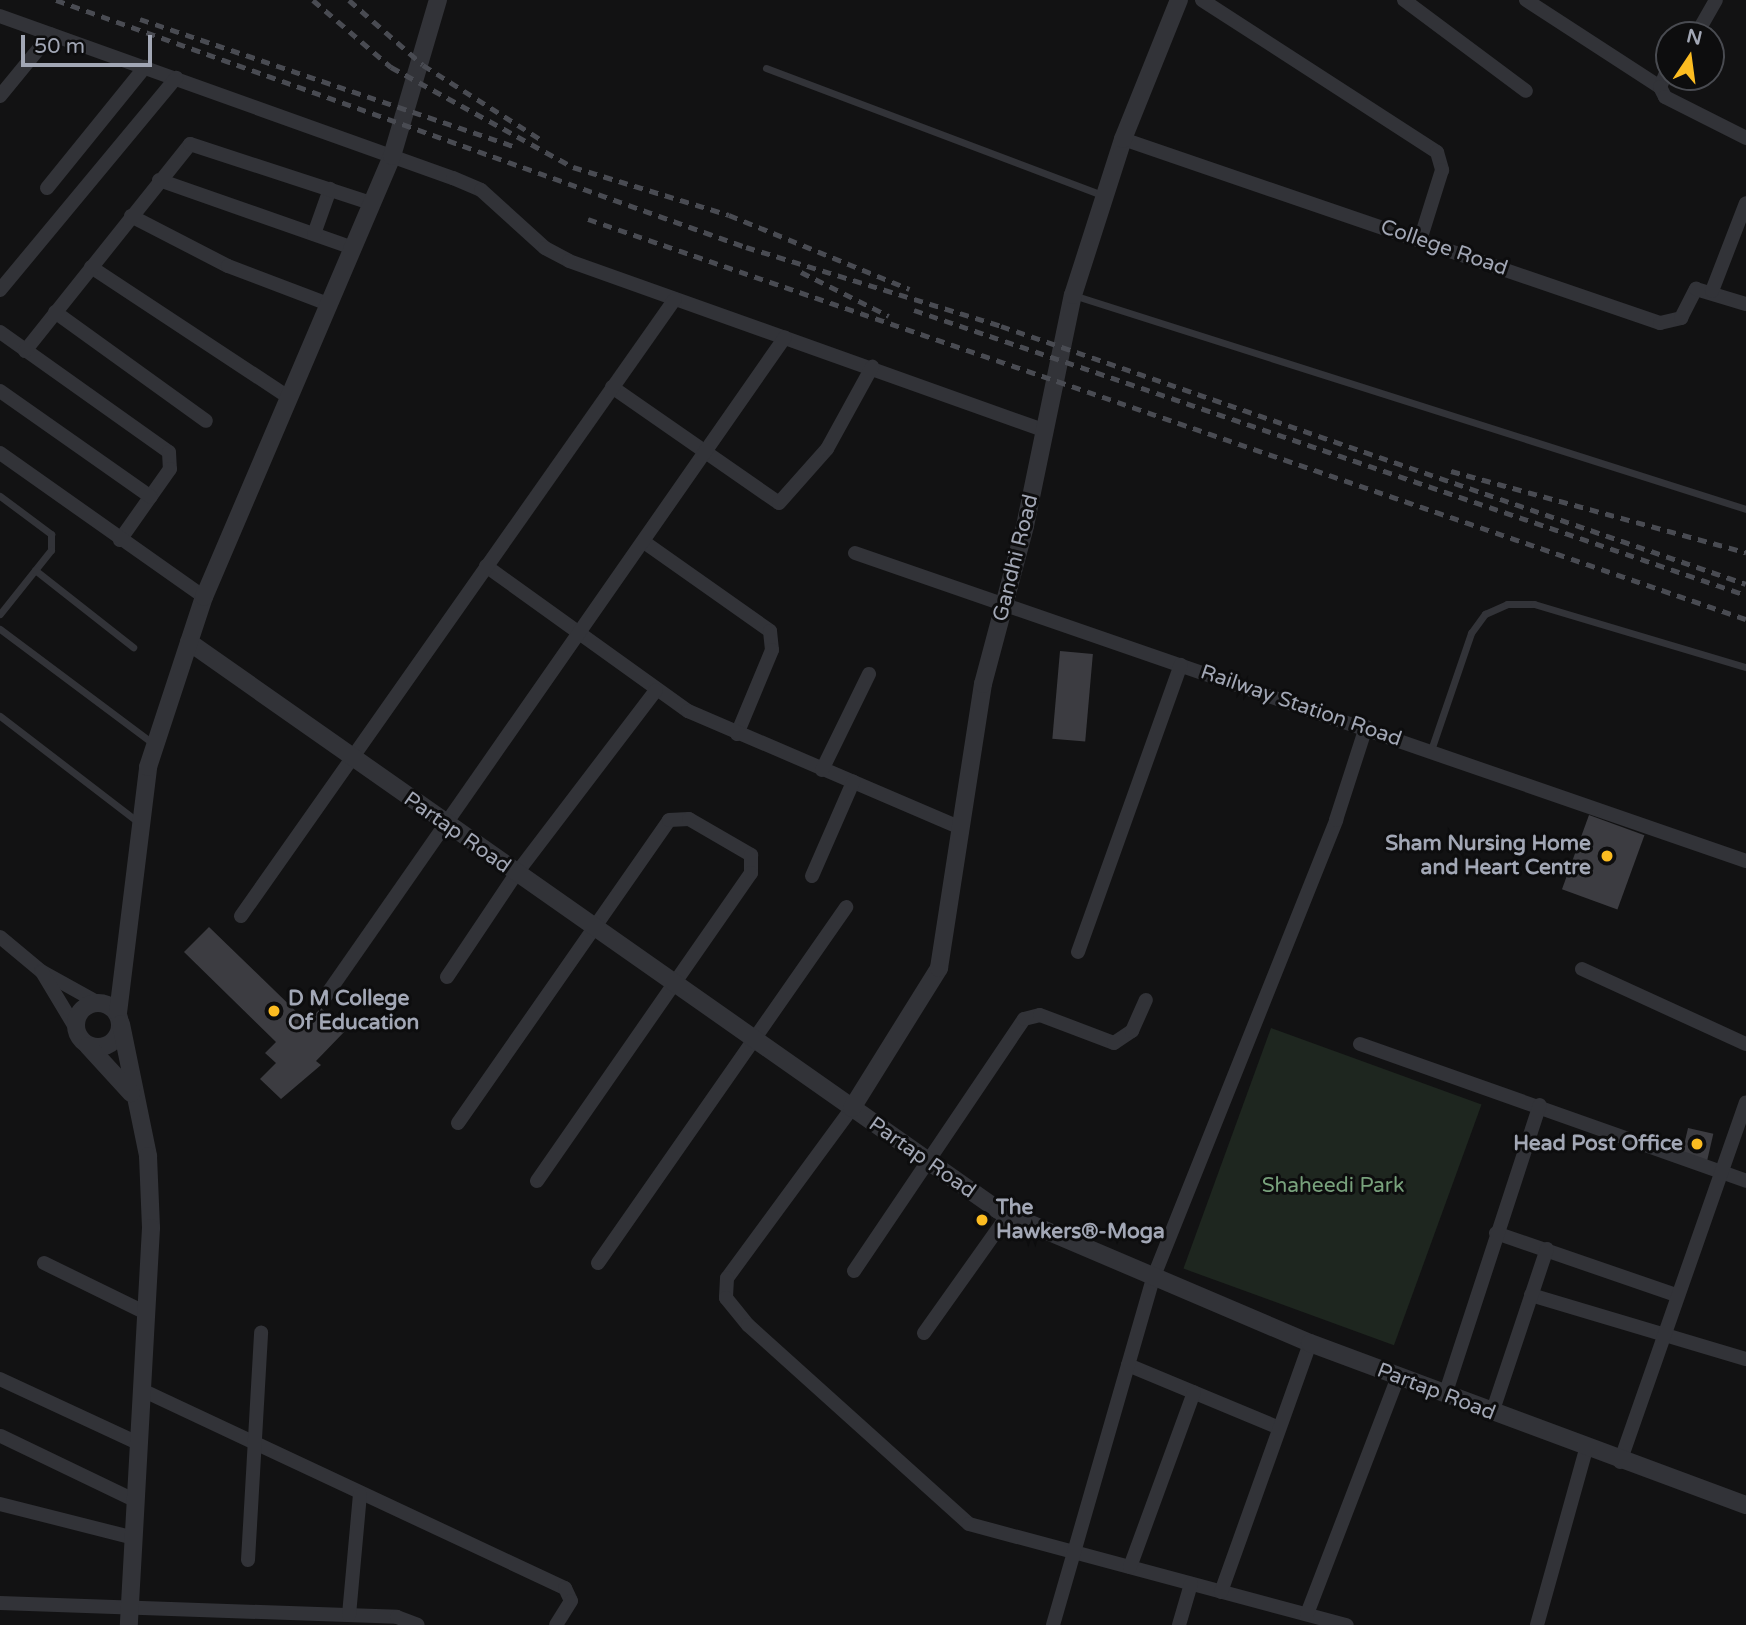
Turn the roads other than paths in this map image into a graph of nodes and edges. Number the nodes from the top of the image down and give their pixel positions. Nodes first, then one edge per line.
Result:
1 (438, 0) edge
2 (1179, 0) edge
3 (1202, 0) edge
4 (1404, 0) edge
5 (1526, 0) edge
6 (1716, 0) edge
7 (0, 16) edge
8 (1704, 21) edge
9 (51, 34) junction
10 (145, 67) junction
11 (766, 68) dead end
12 (176, 78) junction
13 (1655, 85) edge
14 (1526, 91) dead end
15 (1663, 91) edge
16 (0, 96) edge
17 (1746, 138) edge
18 (1123, 139) junction
19 (392, 156) junction
20 (159, 180) junction
21 (47, 188) dead end
22 (330, 190) junction
23 (1105, 196) junction
24 (1746, 203) edge
25 (371, 204) junction
26 (131, 216) junction
27 (314, 234) junction
28 (1420, 240) junction
29 (353, 248) junction
30 (91, 267) junction
31 (0, 290) edge
32 (1712, 291) junction
33 (1073, 296) junction
34 (675, 299) junction
35 (328, 304) junction
36 (1746, 304) edge
37 (55, 313) junction
38 (0, 332) edge
39 (785, 337) junction
40 (25, 351) junction
41 (872, 367) junction
42 (612, 387) junction
43 (0, 391) edge
44 (288, 396) junction
45 (206, 421) dead end
46 (1046, 431) junction
47 (0, 453) edge
48 (708, 453) junction
49 (0, 496) edge
50 (151, 497) junction
51 (1746, 509) edge
52 (120, 540) junction
53 (644, 542) junction
54 (855, 553) dead end
55 (486, 565) junction
56 (35, 570) junction
57 (204, 597) junction
58 (1006, 604) junction
59 (0, 614) edge
60 (0, 629) edge
61 (580, 632) junction
62 (189, 642) junction
63 (133, 647) dead end
64 (1181, 665) junction
65 (1746, 667) edge
66 (869, 674) dead end
67 (656, 690) junction
68 (0, 716) edge
69 (1366, 727) junction
70 (737, 734) junction
71 (155, 745) junction
72 (1431, 750) junction
73 (354, 760) junction
74 (822, 769) junction
75 (853, 782) junction
76 (139, 823) junction
77 (444, 826) junction
78 (959, 827) junction
79 (1746, 861) edge
80 (516, 874) junction
81 (812, 876) dead end
82 (846, 907) dead end
83 (241, 916) dead end
84 (594, 929) junction
85 (0, 937) edge
86 (1078, 952) dead end
87 (1582, 969) dead end
88 (41, 971) junction
89 (447, 977) dead end
90 (675, 985) junction
91 (325, 997) dead end
92 (1146, 1000) dead end
93 (97, 1002) junction
94 (120, 1018) junction
95 (75, 1027) junction
96 (752, 1039) junction
97 (1360, 1044) dead end
98 (1746, 1044) edge
99 (88, 1046) junction
100 (131, 1093) junction
101 (1746, 1102) edge
102 (1540, 1105) junction
103 (852, 1108) junction
104 (458, 1123) dead end
105 (927, 1166) junction
106 (1720, 1171) junction
107 (537, 1181) dead end
108 (1746, 1181) edge
109 (1008, 1215) junction
110 (1496, 1233) junction
111 (1546, 1249) junction
112 (44, 1263) dead end
113 (598, 1263) dead end
114 (854, 1271) dead end
115 (1154, 1276) junction
116 (1531, 1295) junction
117 (1676, 1295) junction
118 (146, 1312) junction
119 (261, 1332) dead end
120 (924, 1333) dead end
121 (1661, 1336) junction
122 (1310, 1343) junction
123 (1746, 1359) edge
124 (1128, 1365) junction
125 (1398, 1377) junction
126 (0, 1379) edge
127 (142, 1390) junction
128 (1194, 1392) junction
129 (1445, 1395) junction
130 (1492, 1413) junction
131 (1277, 1427) junction
132 (1, 1436) edge
133 (140, 1444) junction
134 (254, 1445) junction
135 (1586, 1448) junction
136 (1620, 1462) junction
137 (360, 1494) junction
138 (136, 1501) junction
139 (0, 1504) edge
140 (1746, 1505) edge
141 (134, 1538) junction
142 (1074, 1552) junction
143 (248, 1560) dead end
144 (1130, 1567) junction
145 (1191, 1584) junction
146 (1221, 1592) junction
147 (0, 1603) edge
148 (349, 1615) junction
149 (129, 1616) edge
150 (1300, 1617) edge
151 (418, 1625) edge
152 (555, 1625) edge
153 (1053, 1625) edge
154 (1179, 1625) edge
155 (1347, 1625) edge
156 (1537, 1625) edge

1 - 19 street
2 - 18 street, Gandhi Road
3 - 28 street
4 - 14 street
5 - 13 street
6 - 8 street
7 - 9 street
9 - 10 street
9 - 16 street
10 - 12 street
10 - 21 street
11 - 23 lane
12 - 19 street
12 - 31 street
15 - 17 street
18 - 23 street, Gandhi Road
18 - 28 street, College Road
19 - 25 street
19 - 34 street
20 - 22 street
20 - 26 street
20 - 27 street
22 - 25 street
22 - 27 street
23 - 33 street, Gandhi Road
24 - 32 street
25 - 29 street
26 - 30 street
26 - 35 street
27 - 29 street
28 - 32 street, College Road
29 - 35 street
30 - 37 street
30 - 44 street
32 - 36 street
33 - 46 street, Gandhi Road
33 - 51 lane
34 - 39 street
34 - 42 street
35 - 44 street
37 - 40 street
37 - 45 street
38 - 40 street
39 - 41 street
39 - 48 street
40 - 50 street
41 - 46 street
41 - 48 street
42 - 48 street
42 - 55 street
43 - 50 street
44 - 57 street
46 - 58 street, Gandhi Road
47 - 52 street
48 - 53 street
49 - 56 lane
50 - 52 street
52 - 57 street
53 - 61 street
53 - 70 street
54 - 58 street, Railway Station Road
55 - 61 street
55 - 73 street
56 - 59 lane
56 - 63 lane
57 - 62 street
58 - 64 street, Railway Station Road
58 - 78 street, Gandhi Road
60 - 71 lane
61 - 67 street
61 - 77 street
62 - 71 street
62 - 73 street, Partap Road
64 - 69 street, Railway Station Road
64 - 86 street
65 - 72 lane
66 - 74 street
67 - 70 street
67 - 80 street
68 - 76 lane
69 - 72 street, Railway Station Road
69 - 115 street
70 - 74 street
71 - 76 street
72 - 79 street, Railway Station Road
73 - 77 street, Partap Road
73 - 83 street
74 - 75 street
75 - 78 street
75 - 81 street
76 - 94 street
77 - 80 street, Partap Road
77 - 91 street
78 - 103 street, Gandhi Road
80 - 84 street, Partap Road
80 - 89 street
82 - 96 street
84 - 90 street, Partap Road
84 - 90 street
84 - 104 street
85 - 88 street
87 - 98 street
88 - 93 street
88 - 95 street
90 - 96 street, Partap Road
90 - 107 street
92 - 105 street
93 - 94 street
93 - 95 street
94 - 99 street
94 - 100 street
95 - 99 street
96 - 103 street, Partap Road
96 - 113 street
97 - 102 street
99 - 100 street
100 - 118 street
101 - 106 street
102 - 106 street
102 - 110 street
103 - 105 street, Partap Road
103 - 142 street
105 - 109 street, Partap Road
105 - 114 street
106 - 108 street
106 - 117 street
109 - 115 street, Partap Road
109 - 120 street
110 - 111 street
110 - 129 street
111 - 116 street
111 - 117 street
112 - 118 street
115 - 122 street, Partap Road
115 - 124 street
116 - 121 street
116 - 130 street
117 - 121 street
118 - 127 street
119 - 134 street
121 - 123 street
121 - 136 street
122 - 125 street, Partap Road
122 - 131 street
124 - 128 street
124 - 142 street
125 - 129 street, Partap Road
125 - 150 street
126 - 133 street
127 - 133 street
127 - 134 street
128 - 131 street
128 - 144 street
129 - 130 street, Partap Road
130 - 135 street, Partap Road
131 - 146 street
132 - 138 street
133 - 138 street
134 - 137 street
134 - 143 street
135 - 136 street, Partap Road
135 - 156 street
136 - 140 street, Partap Road
137 - 148 street
137 - 152 street
138 - 141 street
139 - 141 street
141 - 149 street
142 - 144 street
142 - 153 street
144 - 145 street
145 - 146 street
145 - 154 street
146 - 150 street
147 - 149 street
148 - 149 street
148 - 151 street
150 - 155 street

